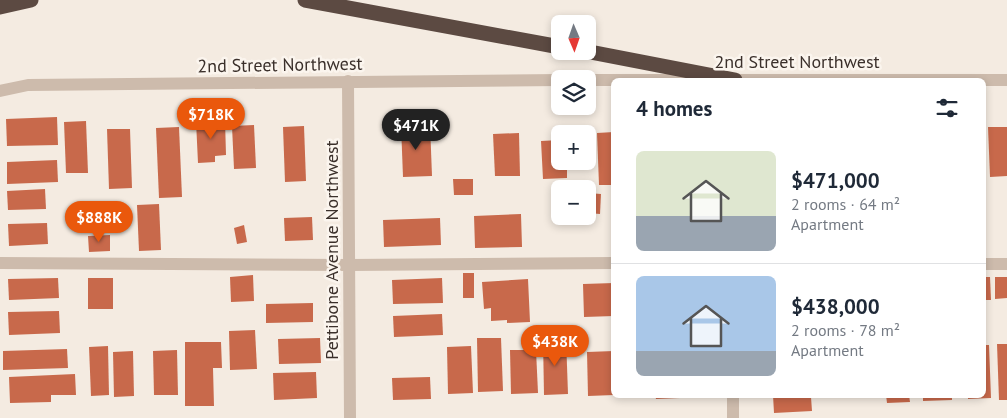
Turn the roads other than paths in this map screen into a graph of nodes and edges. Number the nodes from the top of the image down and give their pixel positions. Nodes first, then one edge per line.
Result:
1 (31, 0) edge
2 (305, 0) edge
3 (0, 7) edge
4 (551, 45) edge
5 (596, 53) edge
6 (725, 78) edge
7 (551, 80) edge
8 (596, 80) edge
9 (611, 80) edge
10 (986, 80) edge
11 (1007, 80) edge
12 (348, 82) junction
13 (0, 91) edge
14 (0, 263) edge
15 (611, 263) edge
16 (986, 264) edge
17 (1007, 264) edge
18 (350, 265) junction
19 (733, 398) edge
20 (350, 418) edge
21 (733, 418) edge

1 - 3 highway
2 - 4 highway
5 - 6 highway
7 - 12 street, 2nd Street Northwest
8 - 9 street, 2nd Street Northwest
10 - 11 street, 2nd Street Northwest
12 - 13 street, 2nd Street Northwest
12 - 18 street, Pettibone Avenue Northwest
14 - 18 street
15 - 18 street
16 - 17 street
18 - 20 street, Pettibone Avenue Northwest
19 - 21 street

